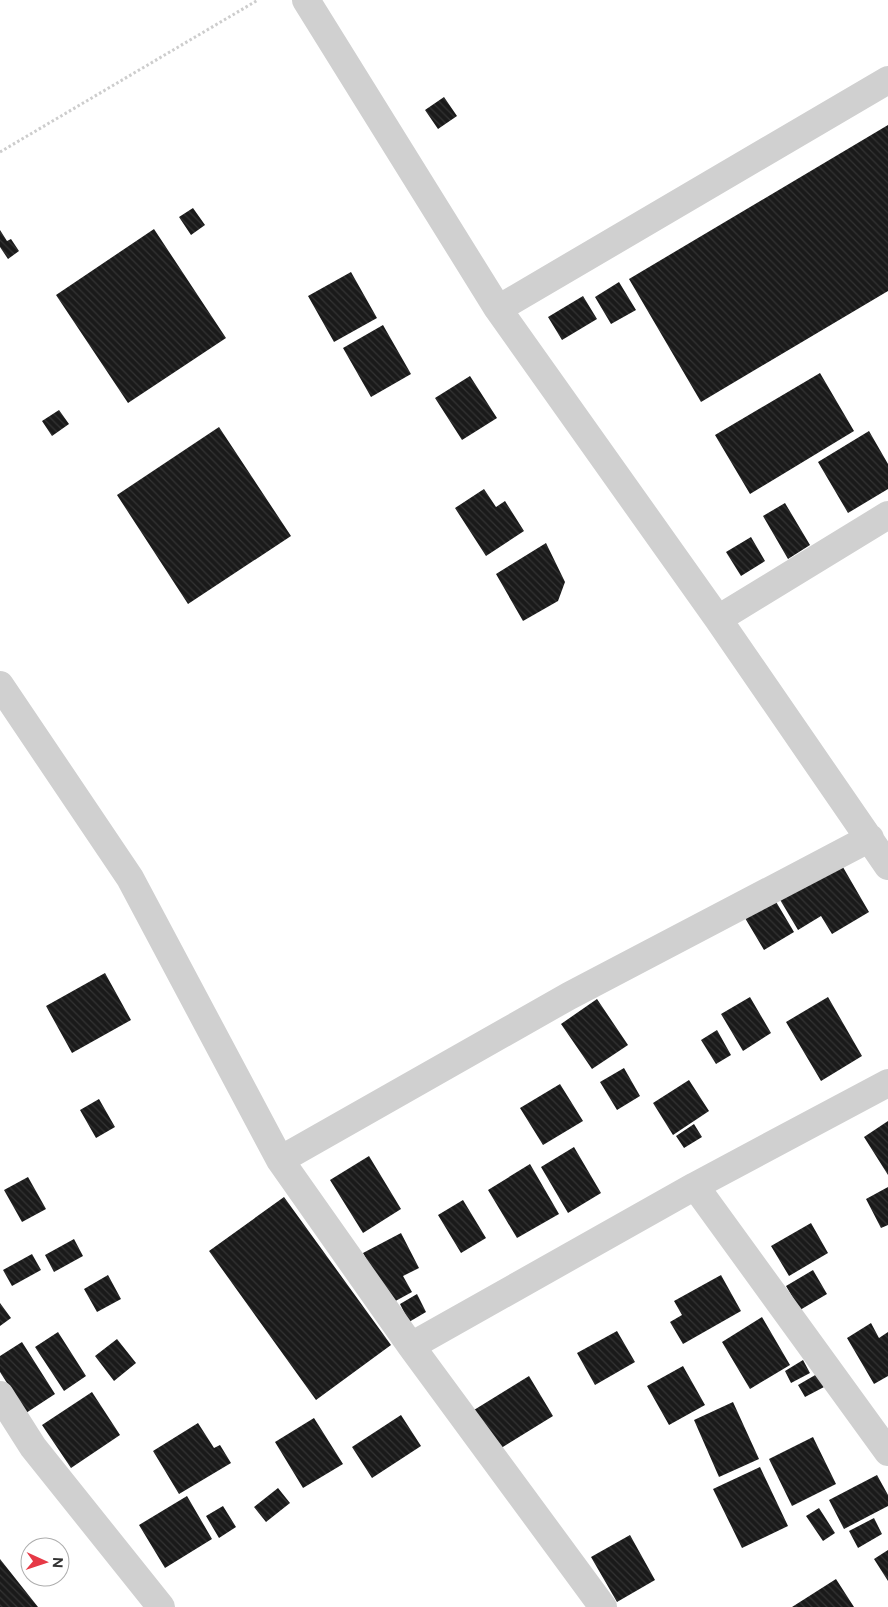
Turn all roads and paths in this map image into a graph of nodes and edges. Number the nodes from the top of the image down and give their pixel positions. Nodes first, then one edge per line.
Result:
1 (258, 0) edge
2 (306, 0) edge
3 (888, 80) edge
4 (0, 152) edge
5 (498, 309) junction
6 (888, 515) edge
7 (718, 619) junction
8 (0, 685) edge
9 (870, 838) junction
10 (888, 866) edge
11 (888, 1083) edge
12 (280, 1160) junction
13 (695, 1186) junction
14 (412, 1346) junction
15 (0, 1395) edge
16 (888, 1452) edge
17 (161, 1607) edge
18 (603, 1607) edge

1 - 4 path
2 - 5 street
3 - 5 street
5 - 7 street
6 - 7 street
7 - 9 street
8 - 12 street
9 - 10 street
9 - 12 street
11 - 13 street
12 - 14 street
13 - 14 street
13 - 16 street
14 - 18 street
15 - 17 street

